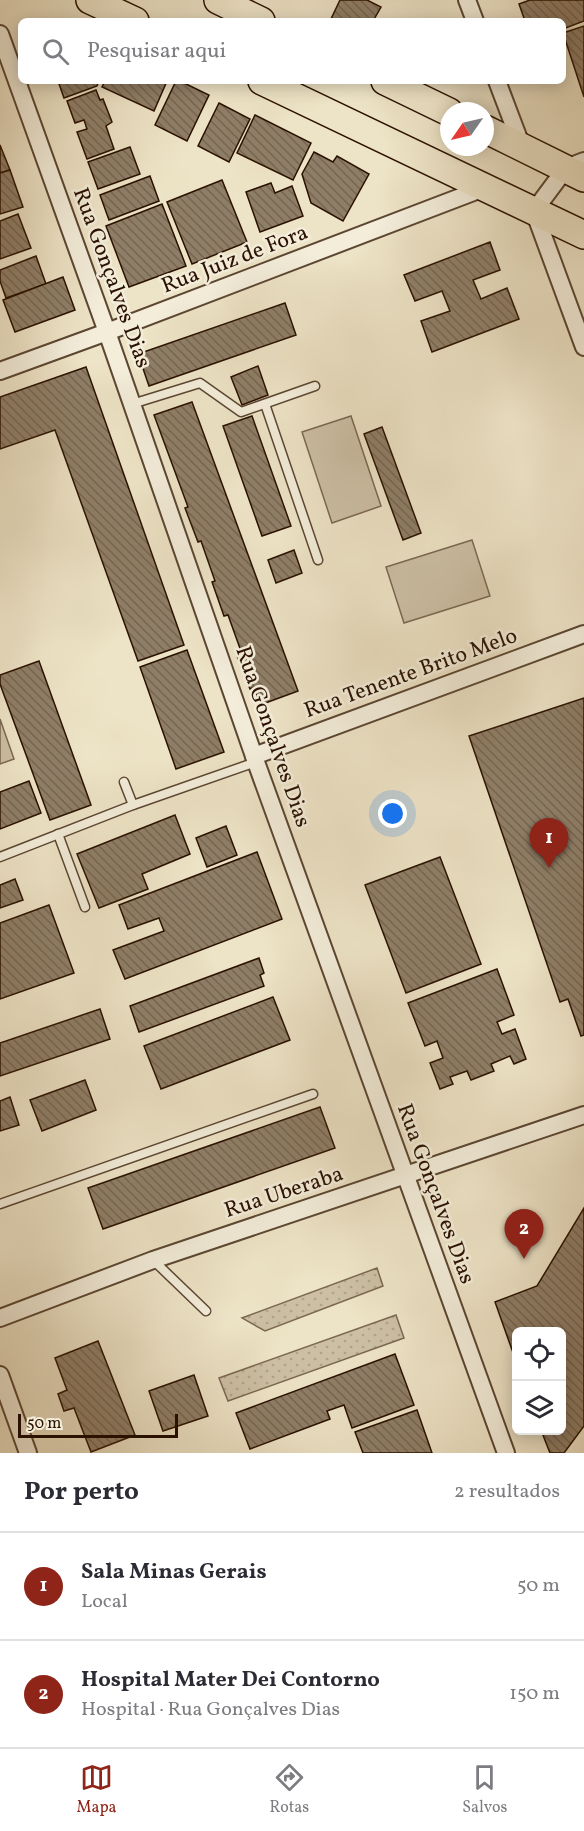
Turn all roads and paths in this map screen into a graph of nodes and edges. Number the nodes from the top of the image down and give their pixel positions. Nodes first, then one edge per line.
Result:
1 (90, 0) edge
2 (218, 0) edge
3 (467, 0) edge
4 (129, 18) edge
5 (255, 18) edge
6 (474, 18) edge
7 (0, 34) edge
8 (268, 84) edge
9 (391, 84) edge
10 (498, 84) edge
11 (440, 108) edge
12 (494, 133) edge
13 (522, 147) junction
14 (578, 169) edge
15 (484, 188) junction
16 (534, 211) junction
17 (584, 235) edge
18 (107, 332) junction
19 (584, 348) edge
20 (0, 371) edge
21 (315, 386) dead end
22 (132, 404) junction
23 (265, 404) junction
24 (318, 560) dead end
25 (584, 634) edge
26 (255, 759) junction
27 (124, 782) dead end
28 (133, 805) junction
29 (58, 834) junction
30 (0, 857) edge
31 (85, 907) dead end
32 (313, 1094) dead end
33 (584, 1115) edge
34 (405, 1177) junction
35 (0, 1204) edge
36 (153, 1260) junction
37 (206, 1311) dead end
38 (0, 1318) edge
39 (0, 1375) edge
40 (28, 1453) edge
41 (506, 1453) edge

1 - 4 main road
2 - 5 main road
3 - 6 street
7 - 18 street, Rua Gonçalves Dias
8 - 15 main road
9 - 11 main road
10 - 13 street
12 - 13 main road
13 - 14 main road
14 - 16 street
15 - 16 main road
15 - 18 street, Rua Juiz de Fora
16 - 17 main road
16 - 19 street
18 - 20 street, Rua Juiz de Fora
18 - 22 street, Rua Gonçalves Dias
21 - 23 lane
22 - 23 lane
22 - 26 street, Rua Gonçalves Dias
23 - 24 lane
25 - 26 street, Rua Tenente Brito Melo
26 - 28 lane
26 - 34 street, Rua Gonçalves Dias
27 - 28 lane
28 - 29 lane
29 - 30 lane
29 - 31 lane
32 - 35 lane
33 - 34 street, Rua Uberaba
34 - 36 street, Rua Uberaba
34 - 41 street, Rua Gonçalves Dias
36 - 37 lane
36 - 38 street, Rua Uberaba
39 - 40 street

